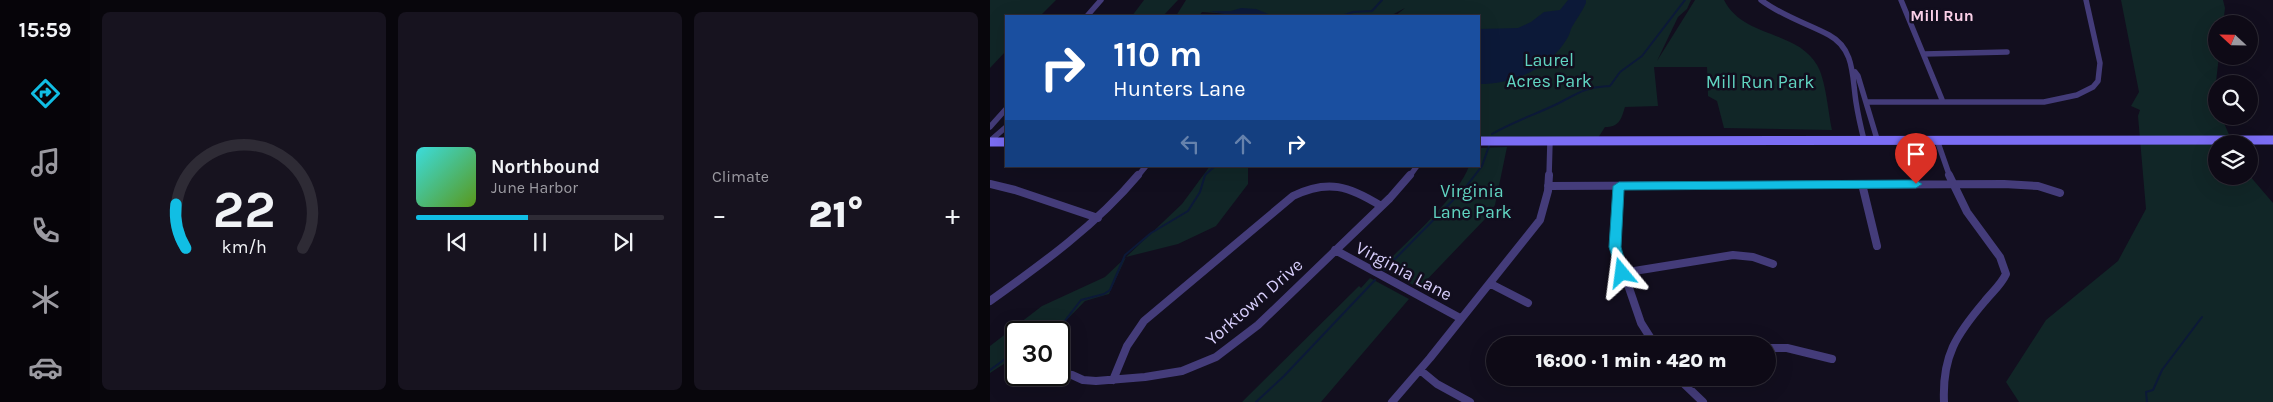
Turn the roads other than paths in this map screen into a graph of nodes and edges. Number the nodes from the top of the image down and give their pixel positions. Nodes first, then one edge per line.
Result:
1 (1101, 0) edge
2 (1761, 0) edge
3 (1901, 0) edge
4 (2086, 0) edge
5 (1088, 15) edge
6 (2007, 52) dead end
7 (1924, 54) junction
8 (1854, 72) junction
9 (1866, 102) junction
10 (1943, 102) junction
11 (1005, 110) edge
12 (990, 127) edge
13 (1005, 128) edge
14 (1877, 139) junction
15 (1864, 140) junction
16 (1937, 140) junction
17 (2273, 140) edge
18 (1480, 141) edge
19 (1550, 141) junction
20 (990, 142) edge
21 (1005, 142) edge
22 (1145, 167) edge
23 (1417, 167) edge
24 (990, 184) edge
25 (1862, 184) junction
26 (1953, 185) junction
27 (1548, 186) junction
28 (1619, 186) junction
29 (2060, 193) dead end
30 (1381, 206) junction
31 (1098, 218) junction
32 (1877, 246) dead end
33 (1335, 250) junction
34 (1773, 264) dead end
35 (1622, 273) junction
36 (1491, 284) junction
37 (990, 301) edge
38 (1528, 303) dead end
39 (1460, 318) junction
40 (1649, 336) edge
41 (1776, 348) edge
42 (1832, 359) dead end
43 (1420, 370) junction
44 (1072, 375) dead end
45 (1113, 380) junction
46 (1687, 386) edge
47 (1392, 402) edge
48 (1470, 402) edge
49 (1704, 402) edge
50 (1944, 402) edge

1 - 5 street
2 - 8 street
3 - 7 street
4 - 10 street
6 - 7 street
7 - 10 street
8 - 9 street
8 - 15 street
9 - 10 street
9 - 14 street
11 - 12 street
13 - 20 street
14 - 15 main road
14 - 16 main road
15 - 19 main road
16 - 17 main road
16 - 26 street
18 - 19 main road
19 - 27 street
20 - 21 main road
22 - 31 street
23 - 30 street, Yorktown Drive
24 - 31 street
25 - 26 street
25 - 28 street
25 - 32 street
26 - 29 street
26 - 50 street
27 - 28 street
27 - 36 street
28 - 35 street
30 - 33 street, Yorktown Drive
30 - 45 street
31 - 37 street
33 - 39 street, Virginia Lane
33 - 45 street, Yorktown Drive
34 - 35 street
35 - 40 street
36 - 38 street
36 - 39 street
39 - 43 street
41 - 42 street
43 - 47 street
43 - 48 street
44 - 45 street, Yorktown Drive
46 - 49 street

